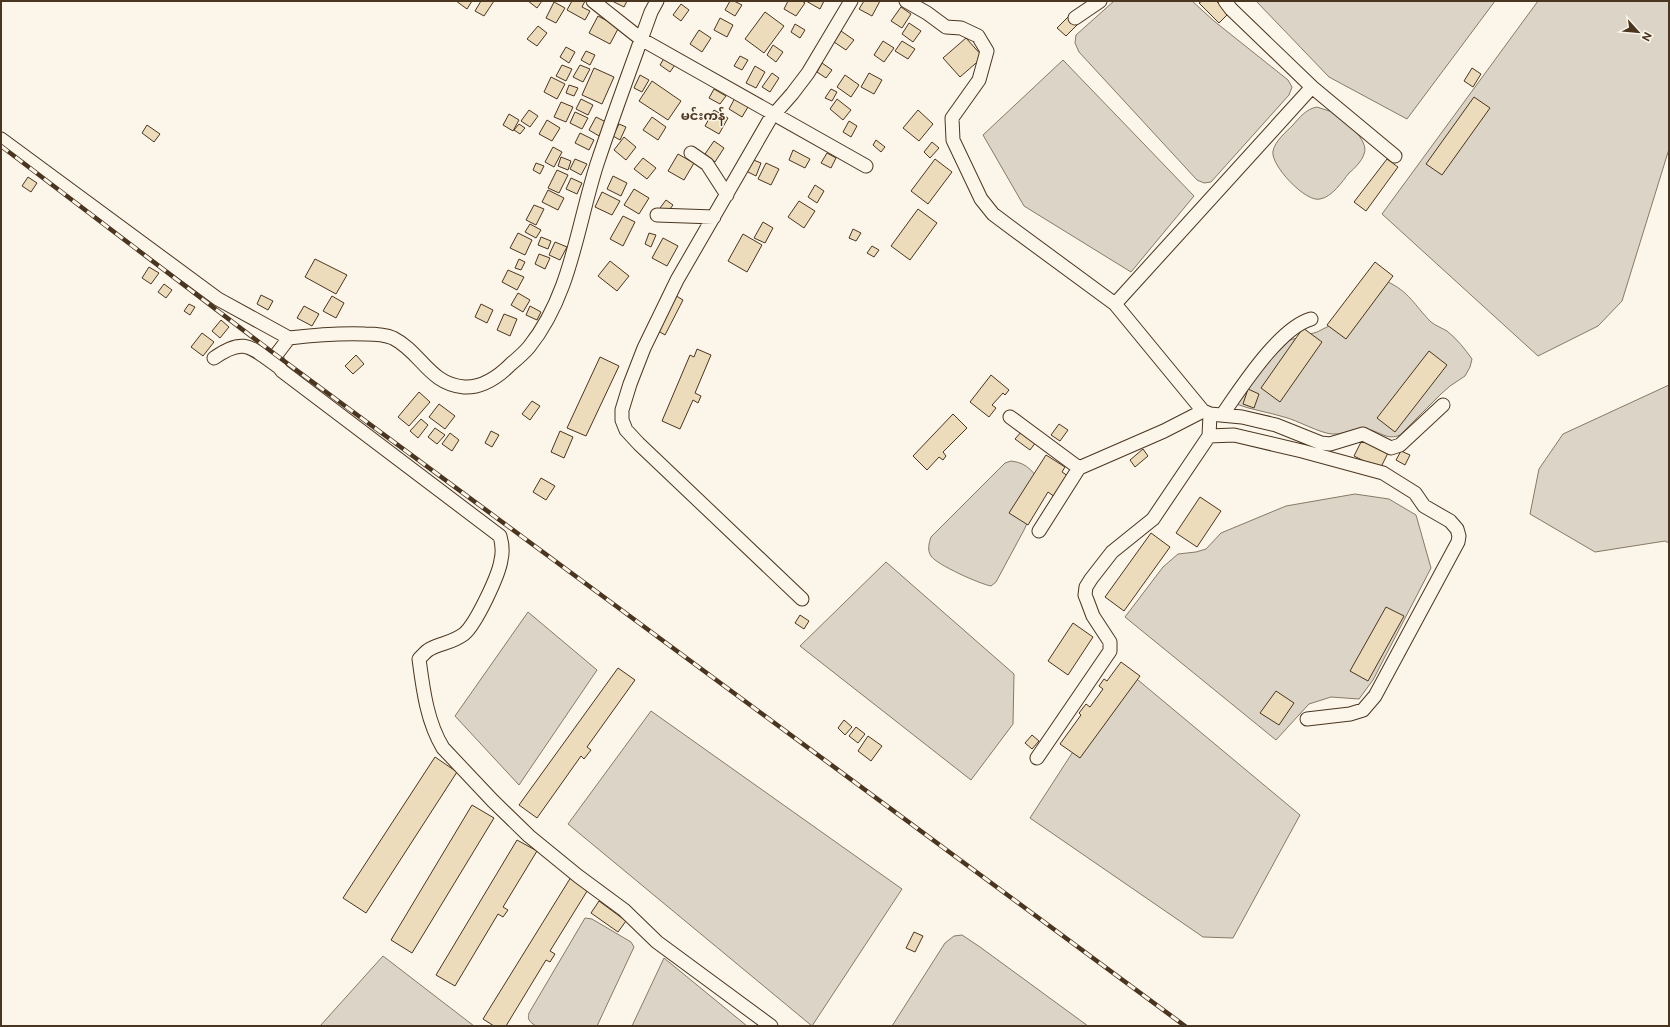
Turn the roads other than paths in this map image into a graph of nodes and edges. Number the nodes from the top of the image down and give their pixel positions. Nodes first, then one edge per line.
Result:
1 (593, 1) edge
2 (657, 1) edge
3 (851, 1) edge
4 (906, 1) edge
5 (1100, 1) edge
6 (1225, 1) edge
7 (1074, 18) dead end
8 (641, 39) junction
9 (1312, 87) junction
10 (773, 115) junction
11 (1, 139) edge
12 (691, 153) dead end
13 (1395, 156) dead end
14 (866, 166) dead end
15 (727, 195) junction
16 (657, 215) dead end
17 (714, 218) junction
18 (1115, 304) junction
19 (1311, 319) dead end
20 (289, 338) junction
21 (214, 358) dead end
22 (279, 367) junction
23 (1443, 405) dead end
24 (1212, 413) junction
25 (1010, 417) dead end
26 (1209, 436) junction
27 (1079, 468) junction
28 (1039, 531) dead end
29 (802, 599) dead end
30 (1307, 719) dead end
31 (1037, 758) dead end
32 (770, 1026) edge

1 - 8 street
2 - 8 street
3 - 10 street
4 - 18 street
5 - 7 street
6 - 9 street
8 - 10 street
8 - 20 street
9 - 13 street
9 - 18 street
10 - 14 street
10 - 15 street
11 - 20 street
12 - 15 street
15 - 17 street
16 - 17 street
17 - 29 street
18 - 24 street
19 - 24 street
20 - 22 street
21 - 22 street
22 - 32 street
23 - 24 street
24 - 26 street
24 - 27 street
25 - 27 street
26 - 30 street
26 - 31 street
27 - 28 street

